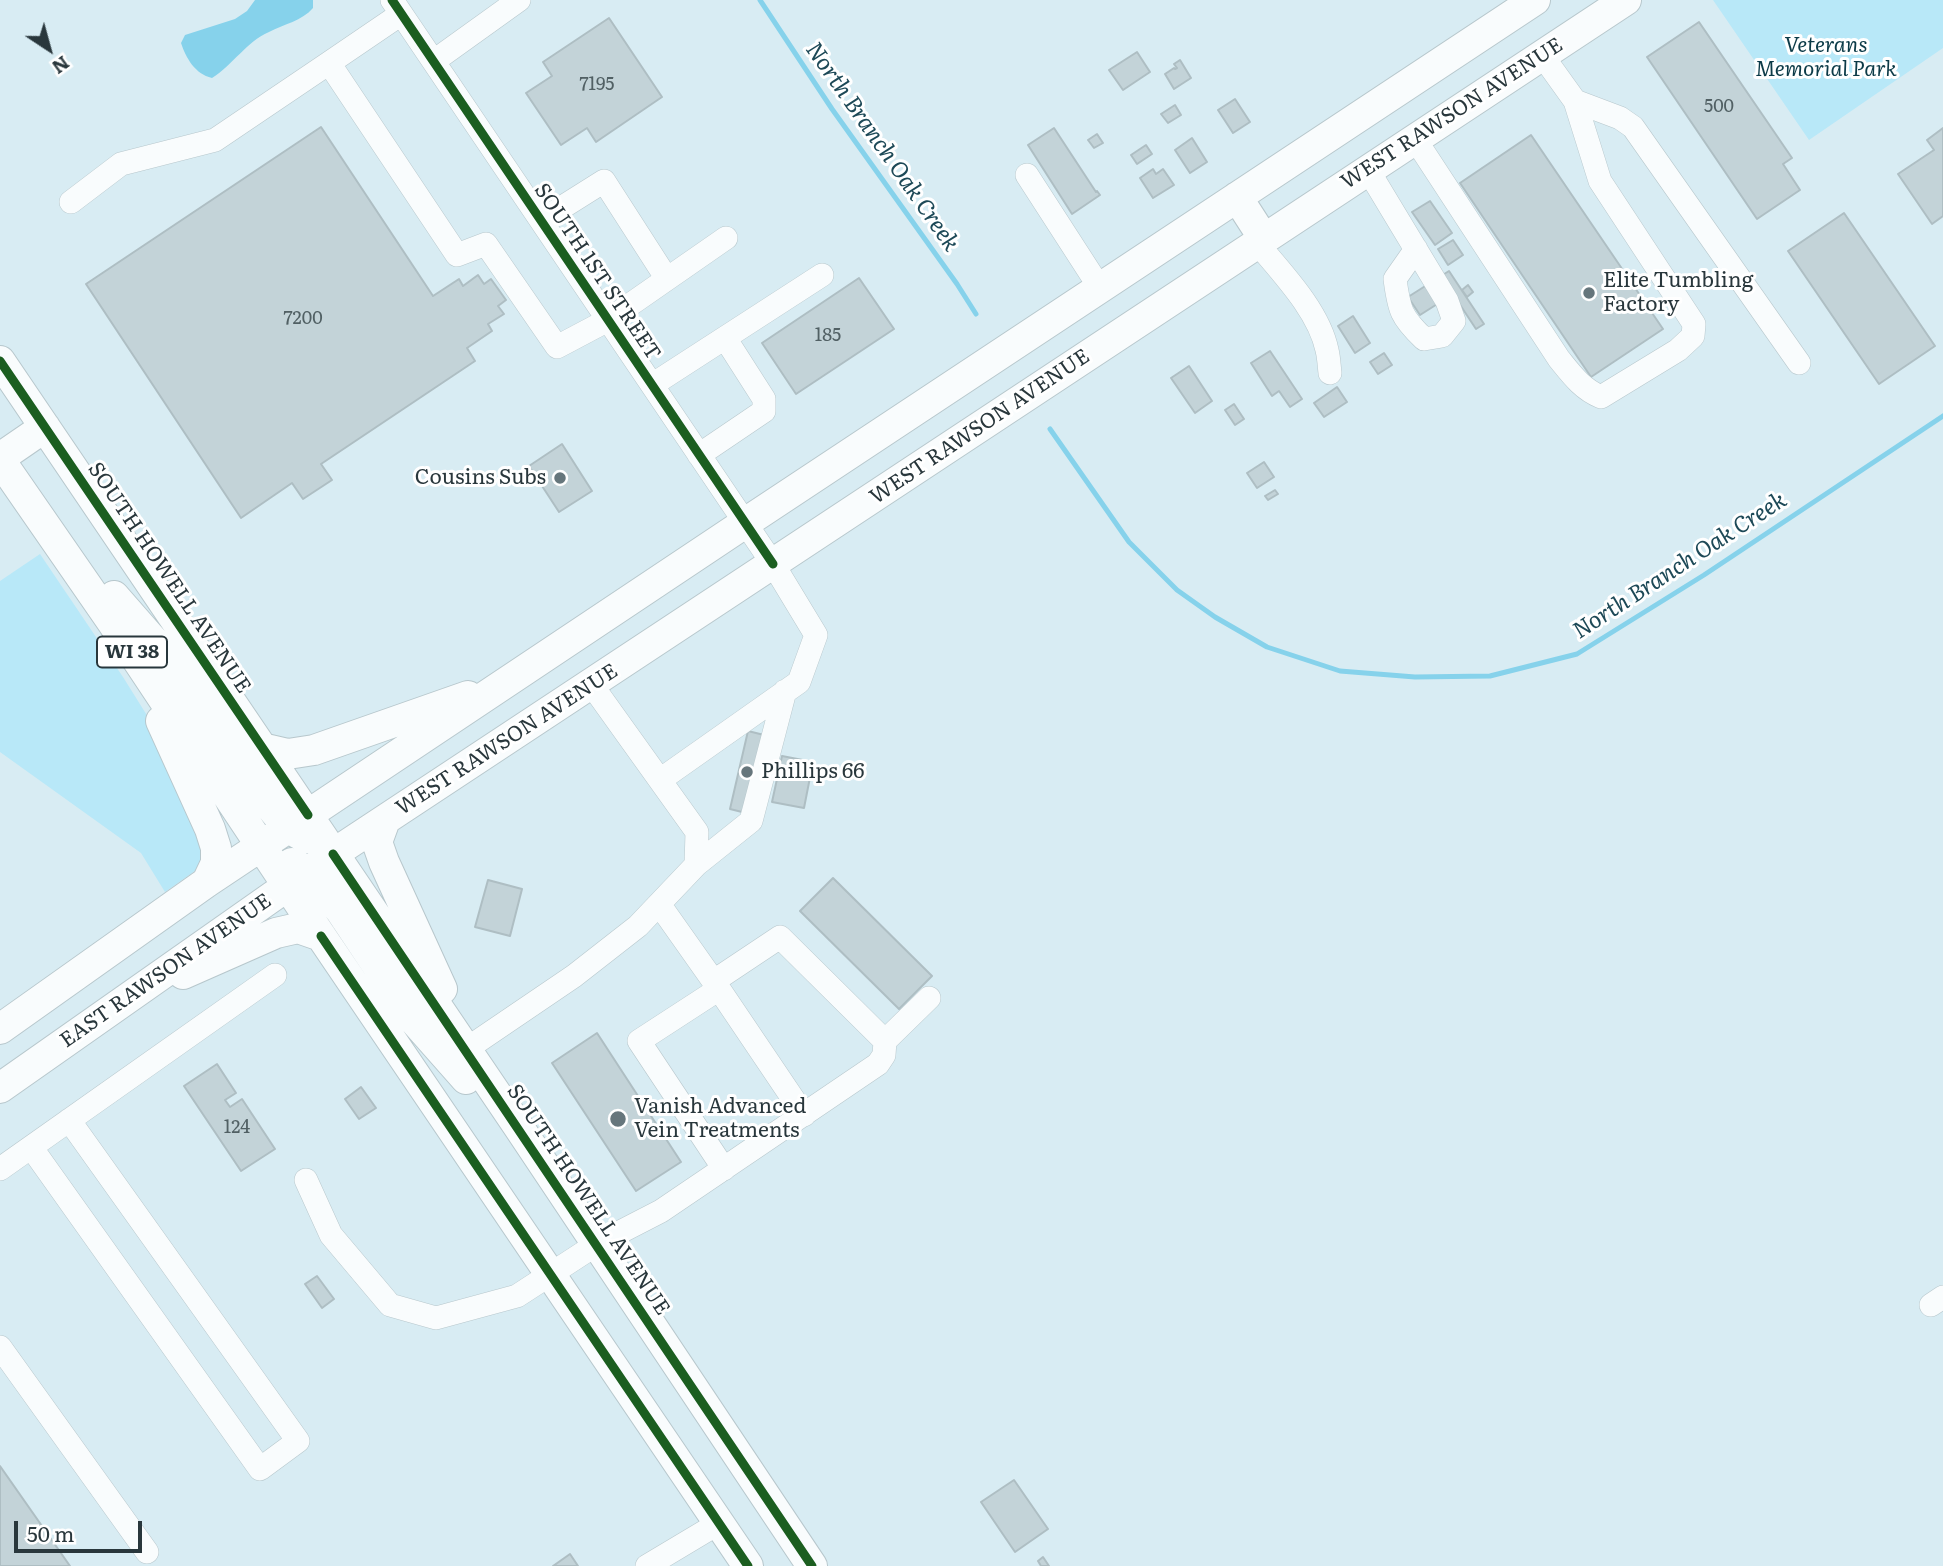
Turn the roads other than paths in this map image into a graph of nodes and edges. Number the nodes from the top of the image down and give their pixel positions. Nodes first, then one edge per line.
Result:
1 (519, 0) edge
2 (1535, 0) edge
3 (1626, 0) edge
4 (397, 7) edge
5 (1542, 55) junction
6 (433, 61) junction
7 (329, 63) junction
8 (1576, 101) junction
9 (1415, 139) junction
10 (1368, 170) junction
11 (1027, 175) dead end
12 (1237, 197) junction
13 (71, 202) dead end
14 (542, 220) junction
15 (726, 238) dead end
16 (1261, 241) junction
17 (1416, 249) dead end
18 (822, 275) dead end
19 (667, 278) junction
20 (1100, 288) junction
21 (608, 320) junction
22 (725, 338) junction
23 (0, 361) edge
24 (1799, 362) dead end
25 (1330, 373) dead end
26 (652, 385) junction
27 (45, 427) junction
28 (699, 454) junction
29 (0, 459) edge
30 (745, 523) junction
31 (50, 532) junction
32 (773, 564) junction
33 (113, 622) junction
34 (508, 682) junction
35 (591, 684) junction
36 (785, 691) junction
37 (262, 748) junction
38 (660, 780) junction
39 (385, 820) junction
40 (298, 822) junction
41 (261, 846) junction
42 (334, 854) junction
43 (696, 865) junction
44 (297, 878) junction
45 (207, 881) junction
46 (659, 904) junction
47 (321, 936) junction
48 (275, 975) dead end
49 (717, 985) junction
50 (929, 998) dead end
51 (125, 1000) junction
52 (0, 1029) edge
53 (885, 1041) junction
54 (471, 1046) junction
55 (0, 1088) edge
56 (804, 1115) junction
57 (69, 1120) junction
58 (31, 1147) junction
59 (0, 1169) edge
60 (724, 1169) junction
61 (550, 1175) junction
62 (306, 1180) dead end
63 (597, 1244) junction
64 (550, 1275) junction
65 (0, 1347) edge
66 (719, 1523) junction
67 (147, 1552) dead end
68 (647, 1566) edge
69 (748, 1566) edge
70 (812, 1566) edge

1 - 6 street
2 - 12 main road
3 - 5 main road, WEST RAWSON AVENUE
4 - 6 street, SOUTH 1ST STREET
4 - 7 street
5 - 8 street
5 - 9 main road, WEST RAWSON AVENUE
6 - 14 street, SOUTH 1ST STREET
7 - 13 street
7 - 21 street
8 - 9 street
8 - 24 street
9 - 10 main road, WEST RAWSON AVENUE
10 - 16 main road, WEST RAWSON AVENUE
10 - 17 street
11 - 20 street
12 - 16 main road
12 - 20 main road
14 - 19 street
14 - 21 street, SOUTH 1ST STREET
15 - 19 street
16 - 25 street
16 - 32 main road, WEST RAWSON AVENUE
18 - 22 street
19 - 21 street
20 - 30 main road
21 - 26 street, SOUTH 1ST STREET
22 - 26 street
22 - 28 street
23 - 27 main road, SOUTH HOWELL AVENUE / WI 38
26 - 28 street, SOUTH 1ST STREET
27 - 29 main road
27 - 37 main road, SOUTH HOWELL AVENUE / WI 38
28 - 30 street, SOUTH 1ST STREET
29 - 31 main road, WI 38
30 - 32 street, SOUTH 1ST STREET
30 - 34 main road
31 - 33 main road, WI 38
31 - 40 main road
32 - 35 main road, WEST RAWSON AVENUE
32 - 36 street, SOUTH 1ST STREET
33 - 41 main road, WI 38
33 - 45 main road
34 - 37 main road
34 - 40 main road
35 - 38 street
35 - 39 main road, WEST RAWSON AVENUE
36 - 38 street
36 - 43 street
37 - 40 main road, SOUTH HOWELL AVENUE / WI 38
38 - 43 street
39 - 42 main road, WEST RAWSON AVENUE
39 - 54 main road
40 - 41 main road
40 - 42 main road, SOUTH HOWELL AVENUE / WI 38
41 - 44 main road, WI 38
41 - 45 main road
42 - 44 main road, EAST RAWSON AVENUE
42 - 54 main road, SOUTH HOWELL AVENUE / WI 38
43 - 46 street
44 - 47 main road, WI 38
44 - 51 main road, EAST RAWSON AVENUE
44 - 61 main road
45 - 52 main road
46 - 49 street
46 - 54 street
47 - 51 main road
47 - 64 main road, WI 38
48 - 57 street
49 - 53 street
49 - 56 street
49 - 60 street
50 - 53 street
51 - 55 main road, EAST RAWSON AVENUE
53 - 56 street
54 - 61 main road, SOUTH HOWELL AVENUE
56 - 60 street
57 - 58 street
57 - 58 street
58 - 59 street
60 - 63 street
61 - 63 main road, SOUTH HOWELL AVENUE
62 - 64 street
63 - 64 street
63 - 70 main road, SOUTH HOWELL AVENUE
64 - 66 main road, WI 38
65 - 67 street
66 - 68 street
66 - 69 main road, WI 38

